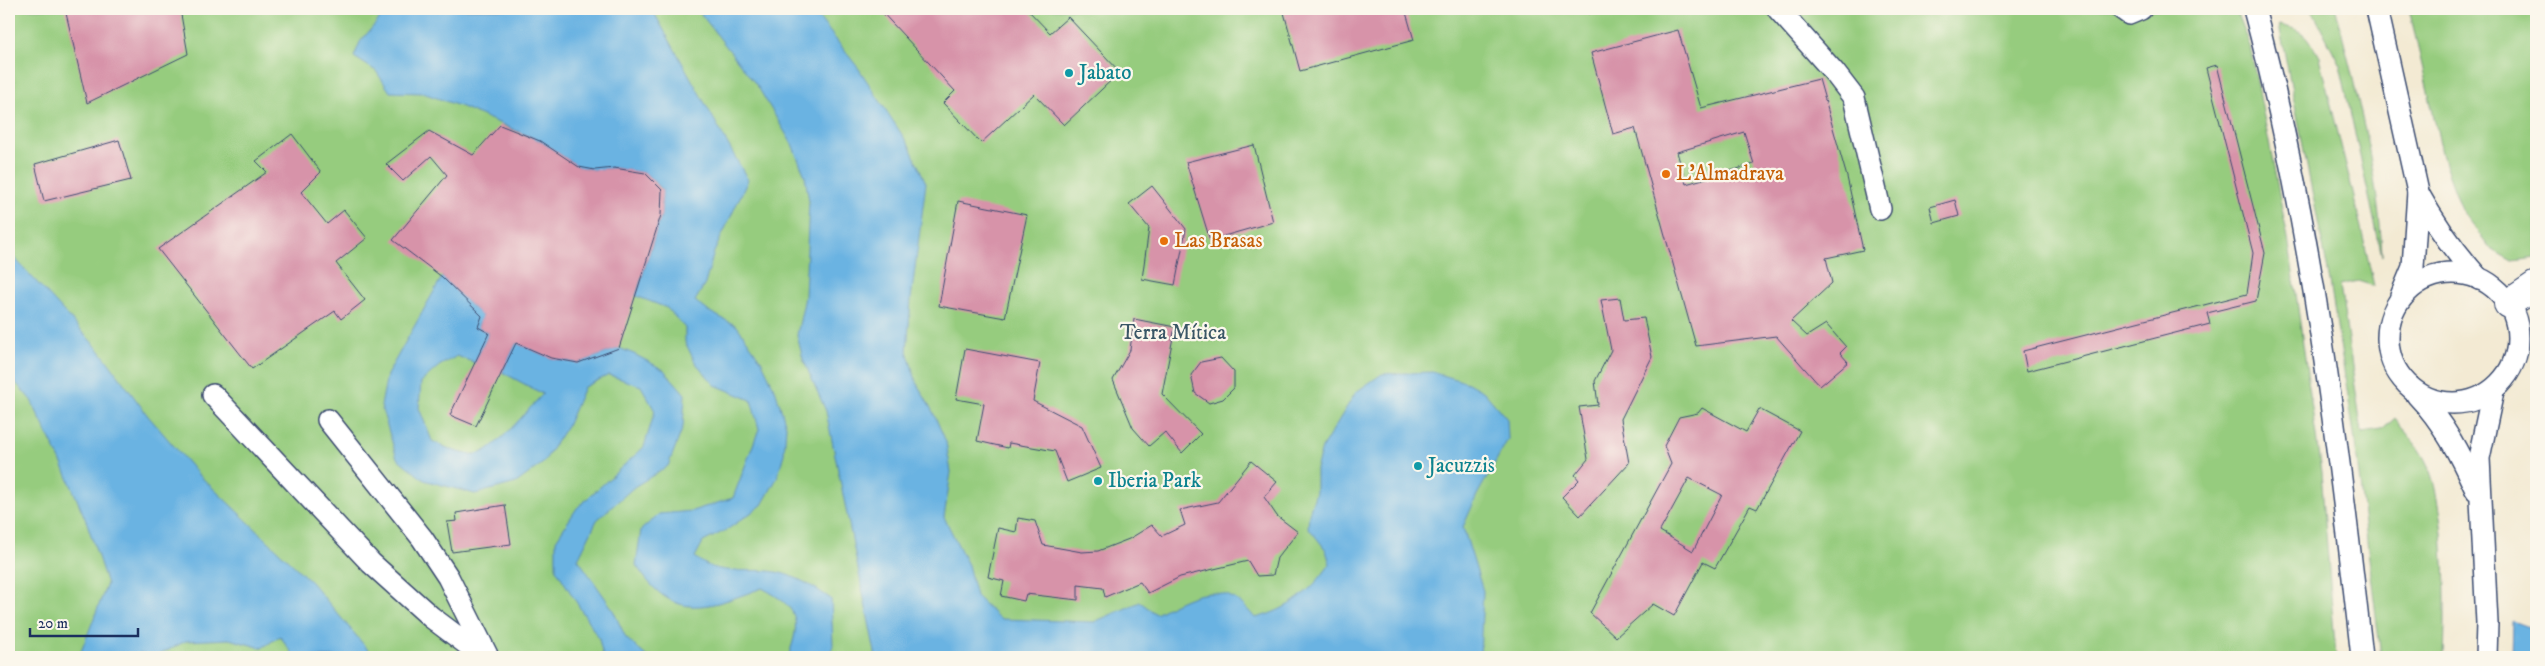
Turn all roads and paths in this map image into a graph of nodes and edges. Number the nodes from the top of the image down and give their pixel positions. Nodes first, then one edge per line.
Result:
1 (1778, 9) edge
2 (2122, 9) edge
3 (2141, 9) edge
4 (2254, 9) edge
5 (2377, 9) edge
6 (2418, 192) junction
7 (1880, 208) dead end
8 (2479, 279) junction
9 (2536, 285) edge
10 (2398, 303) junction
11 (2508, 304) junction
12 (2410, 388) junction
13 (2493, 391) junction
14 (213, 395) dead end
15 (328, 420) dead end
16 (2480, 499) junction
17 (484, 657) edge
18 (488, 657) edge
19 (2362, 657) edge
20 (2486, 657) edge

1 - 7 lane
2 - 3 lane
4 - 19 lane
5 - 6 lane
6 - 8 lane
6 - 10 lane
8 - 10 lane
8 - 11 lane
9 - 11 street
10 - 12 lane
11 - 13 lane
12 - 13 lane
12 - 16 lane
13 - 16 lane
14 - 17 lane
15 - 18 lane
16 - 20 lane

